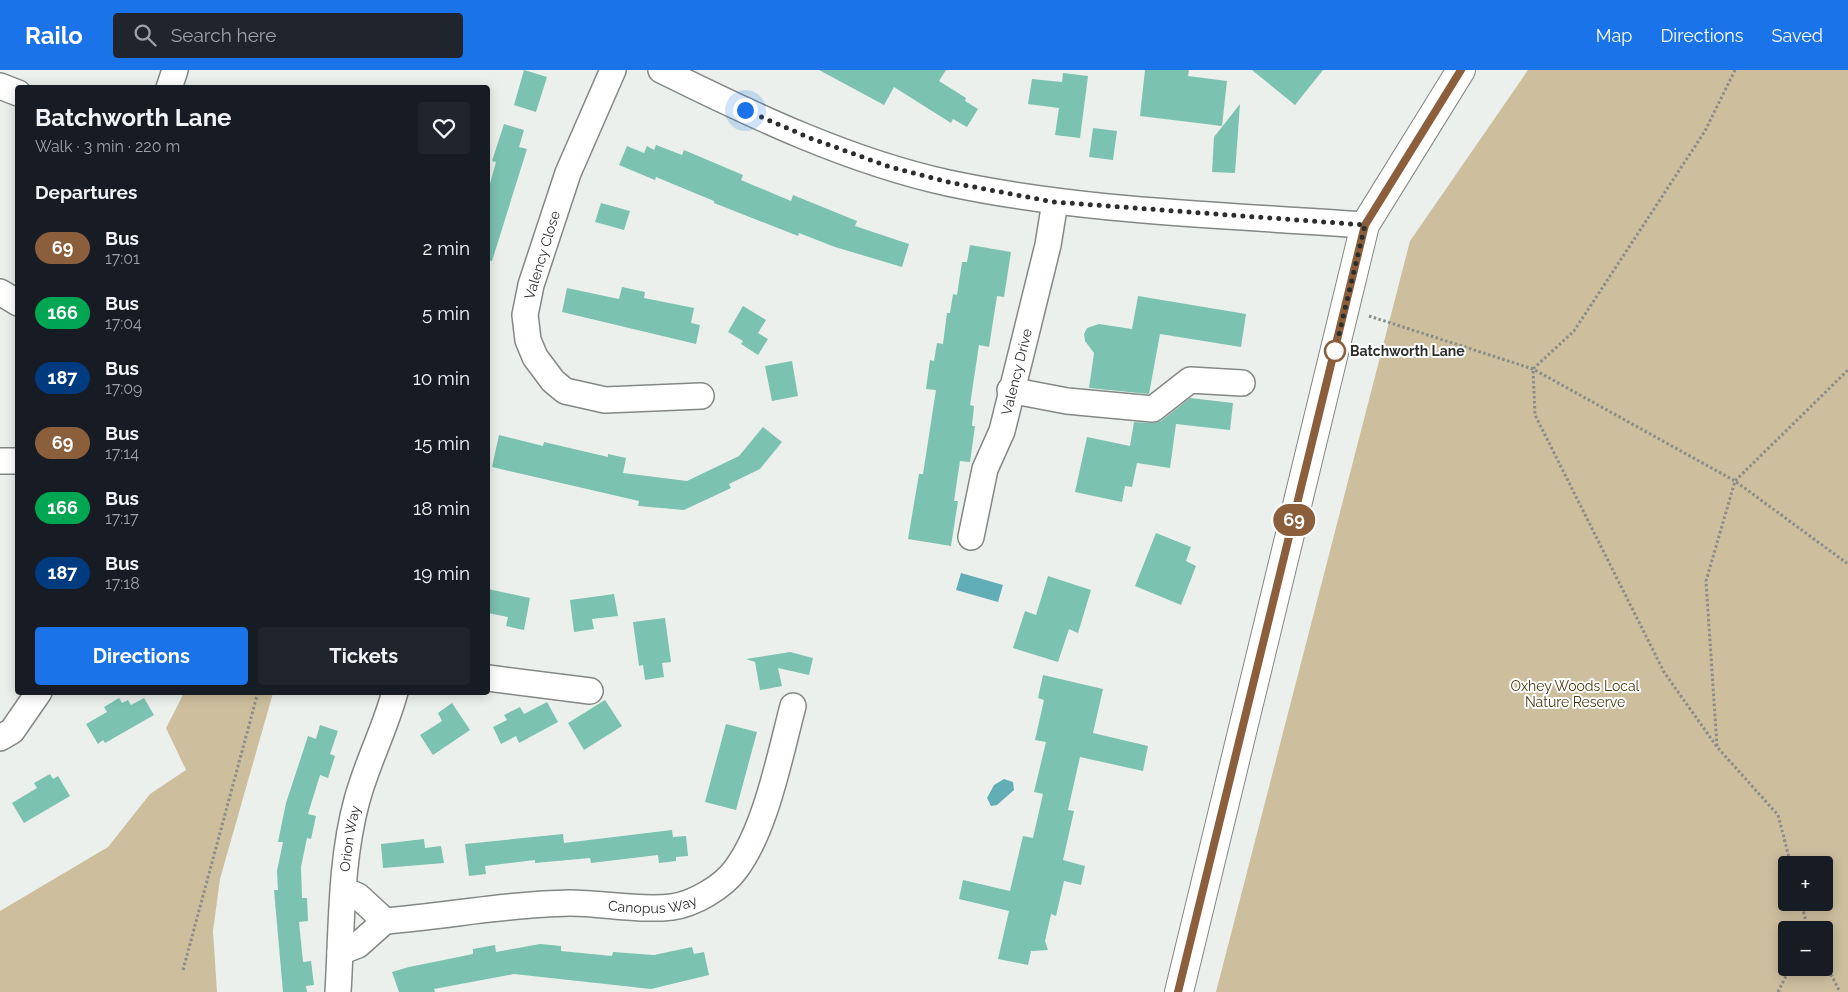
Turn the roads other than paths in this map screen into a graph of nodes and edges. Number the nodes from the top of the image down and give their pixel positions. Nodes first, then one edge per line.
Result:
1 (175, 70) edge
2 (613, 70) edge
3 (660, 70) edge
4 (1461, 70) edge
5 (169, 85) edge
6 (0, 86) edge
7 (15, 92) edge
8 (1054, 202) junction
9 (1365, 225) junction
10 (0, 292) edge
11 (15, 301) edge
12 (1242, 383) dead end
13 (1010, 390) junction
14 (701, 396) dead end
15 (0, 461) edge
16 (15, 461) edge
17 (971, 537) dead end
18 (490, 678) edge
19 (590, 691) dead end
20 (37, 695) edge
21 (394, 695) edge
22 (794, 706) dead end
23 (0, 738) edge
24 (344, 890) junction
25 (385, 921) junction
26 (340, 952) junction
27 (338, 992) edge
28 (1178, 992) edge

1 - 5 street
2 - 14 street, Valency Close
3 - 8 street
4 - 9 main road
6 - 7 street
8 - 9 street
8 - 13 street, Valency Drive
9 - 28 main road
10 - 11 street
12 - 13 street
13 - 17 street, Valency Drive
15 - 16 street
18 - 19 street
20 - 23 street
21 - 24 street, Orion Way
22 - 25 street, Canopus Way
24 - 25 street
24 - 26 street, Orion Way
25 - 26 street
26 - 27 street, Orion Way

